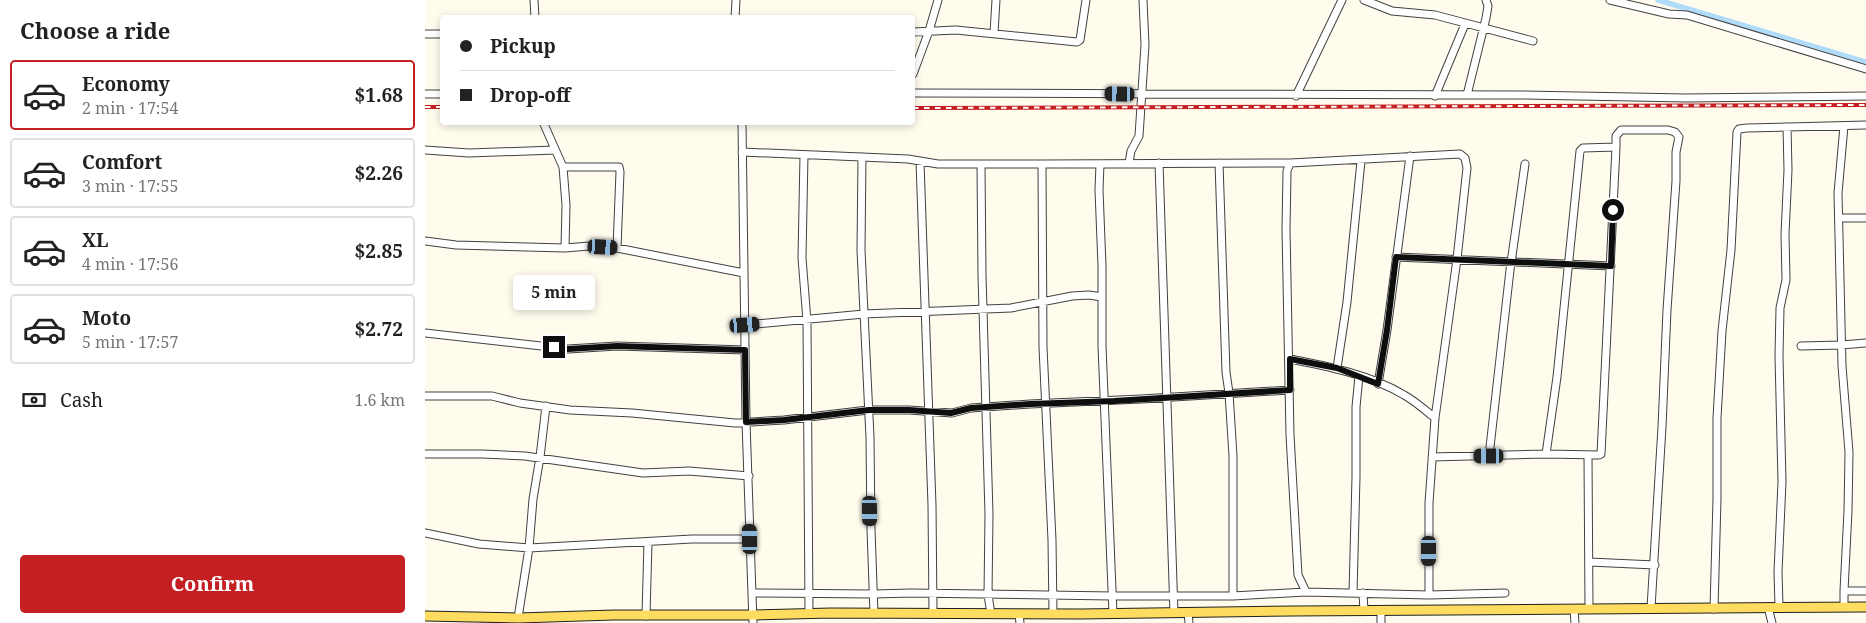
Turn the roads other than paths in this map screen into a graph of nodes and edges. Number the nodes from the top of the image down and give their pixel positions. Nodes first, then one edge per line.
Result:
1 (534, 0) edge
2 (736, 0) edge
3 (938, 0) edge
4 (996, 0) edge
5 (1086, 0) edge
6 (1143, 0) edge
7 (1342, 0) edge
8 (1364, 0) edge
9 (1486, 0) edge
10 (1610, 0) edge
11 (535, 15) edge
12 (735, 15) edge
13 (1465, 24) junction
14 (1483, 29) junction
15 (929, 31) junction
16 (915, 32) edge
17 (994, 33) junction
18 (425, 34) edge
19 (440, 34) edge
20 (1533, 42) dead end
21 (915, 69) edge
22 (1866, 69) edge
23 (425, 94) edge
24 (440, 94) edge
25 (915, 94) edge
26 (1141, 94) junction
27 (1467, 95) junction
28 (1296, 96) junction
29 (1435, 96) junction
30 (1866, 96) edge
31 (544, 125) edge
32 (742, 125) edge
33 (1866, 125) edge
34 (1844, 126) junction
35 (1787, 127) junction
36 (1616, 147) junction
37 (425, 150) edge
38 (555, 150) junction
39 (742, 152) junction
40 (804, 155) junction
41 (1410, 156) junction
42 (862, 157) junction
43 (1361, 161) junction
44 (919, 162) junction
45 (1129, 163) junction
46 (1159, 163) junction
47 (1219, 163) junction
48 (981, 164) junction
49 (1042, 164) junction
50 (1100, 164) junction
51 (1290, 164) junction
52 (1525, 164) dead end
53 (563, 167) junction
54 (1839, 218) junction
55 (1866, 218) edge
56 (425, 241) edge
57 (565, 248) junction
58 (617, 248) junction
59 (1396, 257) junction
60 (1457, 260) junction
61 (1511, 261) junction
62 (1569, 264) junction
63 (1611, 266) junction
64 (743, 273) junction
65 (1102, 297) junction
66 (1043, 301) junction
67 (984, 309) junction
68 (924, 311) junction
69 (864, 314) junction
70 (807, 321) junction
71 (745, 325) junction
72 (425, 333) edge
73 (1866, 343) edge
74 (1801, 346) dead end
75 (1841, 346) junction
76 (745, 350) junction
77 (1290, 359) junction
78 (1337, 368) junction
79 (1359, 376) junction
80 (1378, 384) junction
81 (1290, 390) junction
82 (1229, 393) junction
83 (425, 396) edge
84 (1166, 397) junction
85 (1105, 401) junction
86 (1045, 404) junction
87 (546, 406) junction
88 (986, 407) junction
89 (869, 410) junction
90 (928, 412) junction
91 (807, 418) junction
92 (1435, 418) junction
93 (746, 422) junction
94 (425, 454) edge
95 (1546, 454) junction
96 (1588, 455) junction
97 (1489, 456) junction
98 (540, 457) junction
99 (1432, 457) junction
100 (749, 476) junction
101 (425, 533) edge
102 (750, 539) junction
103 (648, 542) junction
104 (529, 548) junction
105 (1589, 562) junction
106 (1655, 565) junction
107 (1844, 591) junction
108 (1866, 591) edge
109 (1306, 592) junction
110 (752, 593) junction
111 (1353, 593) junction
112 (1363, 593) junction
113 (1505, 593) dead end
114 (810, 594) junction
115 (874, 594) junction
116 (933, 594) junction
117 (988, 594) junction
118 (1429, 594) junction
119 (1052, 596) junction
120 (1112, 596) junction
121 (1174, 596) junction
122 (1233, 596) junction
123 (1843, 606) junction
124 (1779, 607) junction
125 (1866, 607) edge
126 (1651, 608) junction
127 (1714, 608) junction
128 (1768, 608) junction
129 (1574, 610) junction
130 (1589, 610) junction
131 (1364, 611) junction
132 (1381, 611) junction
133 (933, 613) junction
134 (1173, 613) junction
135 (1188, 613) junction
136 (809, 614) junction
137 (874, 614) junction
138 (991, 614) junction
139 (1053, 614) junction
140 (1113, 614) junction
141 (425, 616) edge
142 (646, 616) junction
143 (518, 618) junction
144 (752, 619) edge
145 (1019, 619) edge
146 (573, 620) edge
147 (1189, 623) edge
148 (1381, 623) edge
149 (1575, 623) edge
150 (1772, 623) edge

1 - 11 street
2 - 12 street
3 - 15 street
4 - 17 street
5 - 17 street
6 - 26 street
7 - 28 street
8 - 13 street
9 - 14 street
10 - 22 street
13 - 14 street
13 - 29 street
14 - 20 street
14 - 27 street
15 - 16 street
15 - 17 street
15 - 21 street
18 - 19 street
23 - 24 street
25 - 26 street
26 - 28 street
26 - 45 street
27 - 29 street
27 - 30 street
28 - 29 street
31 - 38 street
32 - 39 street
33 - 34 street
34 - 35 street
34 - 54 street
35 - 124 street
35 - 127 street
36 - 62 street
36 - 63 street
36 - 106 street
37 - 38 street
38 - 53 street
39 - 40 street
39 - 64 street
40 - 42 street
40 - 70 street
41 - 43 street
41 - 59 street
41 - 60 street
42 - 44 street
42 - 69 street
43 - 51 street
43 - 78 street
44 - 48 street
44 - 68 street
45 - 46 street
45 - 50 street
46 - 47 street
46 - 84 street
47 - 51 street
47 - 82 street
48 - 49 street
48 - 67 street
49 - 50 street
49 - 66 street
50 - 65 street
51 - 77 street
52 - 61 street
53 - 57 street
53 - 58 street
54 - 55 street
54 - 75 street
56 - 57 street
57 - 58 street
58 - 64 street
59 - 60 street
59 - 80 street
60 - 61 street
60 - 92 street
61 - 62 street
61 - 97 street
62 - 63 street
62 - 95 street
63 - 96 street
64 - 71 street
65 - 66 street
65 - 85 street
66 - 67 street
66 - 86 street
67 - 68 street
67 - 88 street
68 - 69 street
68 - 90 street
69 - 70 street
69 - 89 street
70 - 71 street
70 - 91 street
71 - 76 street
72 - 76 street
73 - 75 street
74 - 75 street
75 - 107 street
76 - 93 street
77 - 78 street
77 - 81 street
78 - 79 street
79 - 80 street
79 - 111 street
80 - 92 street
81 - 82 street
81 - 109 street
82 - 84 street
82 - 122 street
83 - 87 street
84 - 85 street
84 - 121 street
85 - 86 street
85 - 120 street
86 - 88 street
86 - 119 street
87 - 93 street
87 - 98 street
88 - 90 street
88 - 117 street
89 - 90 street
89 - 91 street
89 - 115 street
90 - 116 street
91 - 93 street
91 - 114 street
92 - 99 street
93 - 100 street
94 - 98 street
95 - 96 street
95 - 97 street
96 - 105 street
97 - 99 street
98 - 100 street
98 - 104 street
99 - 118 street
100 - 102 street
101 - 104 street
102 - 103 street
102 - 110 street
103 - 104 street
103 - 142 street
104 - 143 street
105 - 106 street
105 - 130 street
106 - 126 street
107 - 108 street
107 - 123 street
109 - 111 street
109 - 122 street
110 - 114 street
110 - 144 street
111 - 112 street
112 - 118 street
112 - 131 street
113 - 118 street
114 - 115 street
114 - 136 street
115 - 116 street
115 - 137 street
116 - 117 street
116 - 133 street
117 - 119 street
117 - 138 street
119 - 120 street
119 - 139 street
120 - 121 street
120 - 140 street
121 - 122 street
121 - 134 street
123 - 124 main road
123 - 125 main road
124 - 128 main road
126 - 127 main road
126 - 130 main road
127 - 128 main road
128 - 150 street
129 - 130 main road
129 - 132 main road
129 - 149 street
131 - 132 main road
131 - 135 main road
132 - 148 street
133 - 137 main road
133 - 138 main road
134 - 135 main road
134 - 140 main road
135 - 147 street
136 - 137 main road
136 - 144 main road
138 - 145 main road
139 - 140 main road
139 - 145 main road
141 - 143 main road
142 - 144 main road
142 - 146 main road
143 - 146 main road

